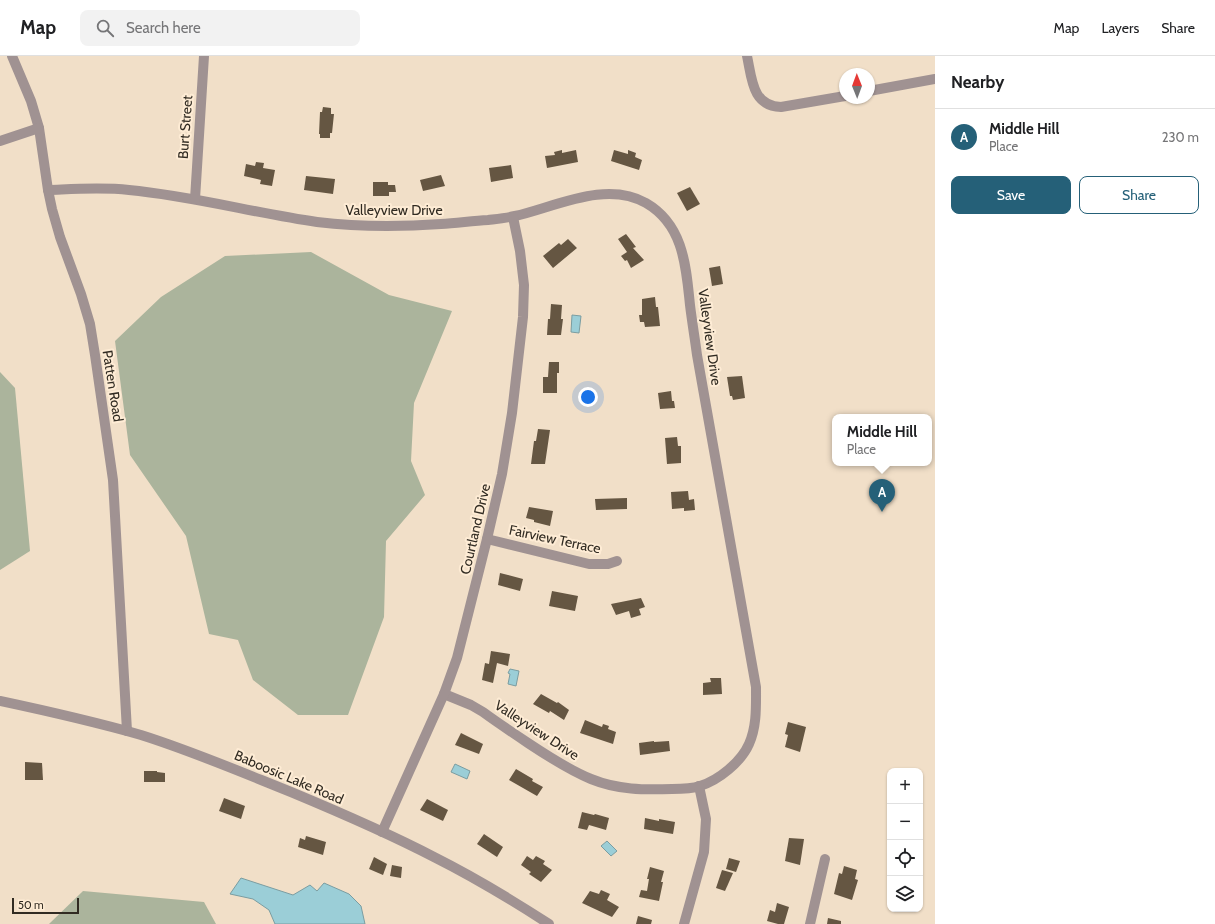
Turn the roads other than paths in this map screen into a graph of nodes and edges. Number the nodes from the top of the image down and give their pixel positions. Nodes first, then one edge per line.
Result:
1 (12, 56) edge
2 (204, 56) edge
3 (747, 56) edge
4 (935, 80) edge
5 (875, 90) edge
6 (839, 97) edge
7 (39, 128) junction
8 (0, 140) edge
9 (48, 190) junction
10 (195, 199) junction
11 (513, 217) junction
12 (487, 540) junction
13 (617, 561) dead end
14 (444, 694) junction
15 (0, 701) edge
16 (127, 732) junction
17 (699, 786) junction
18 (382, 832) junction
19 (825, 859) dead end
20 (549, 924) edge
21 (684, 924) edge
22 (810, 924) edge

1 - 7 street, Patten Road
2 - 10 street, Burt Street
3 - 6 street
4 - 5 street
7 - 8 street
7 - 9 street, Patten Road
9 - 10 street, Valleyview Drive
9 - 16 street, Patten Road
10 - 11 street, Valleyview Drive
11 - 12 street, Courtland Drive
11 - 17 street, Valleyview Drive
12 - 13 street, Fairview Terrace
12 - 14 street, Courtland Drive
14 - 17 street, Valleyview Drive
14 - 18 street, Courtland Drive
15 - 16 street, Baboosic Lake Road
16 - 18 street, Baboosic Lake Road
17 - 21 street
18 - 20 street, Baboosic Lake Road
19 - 22 street

